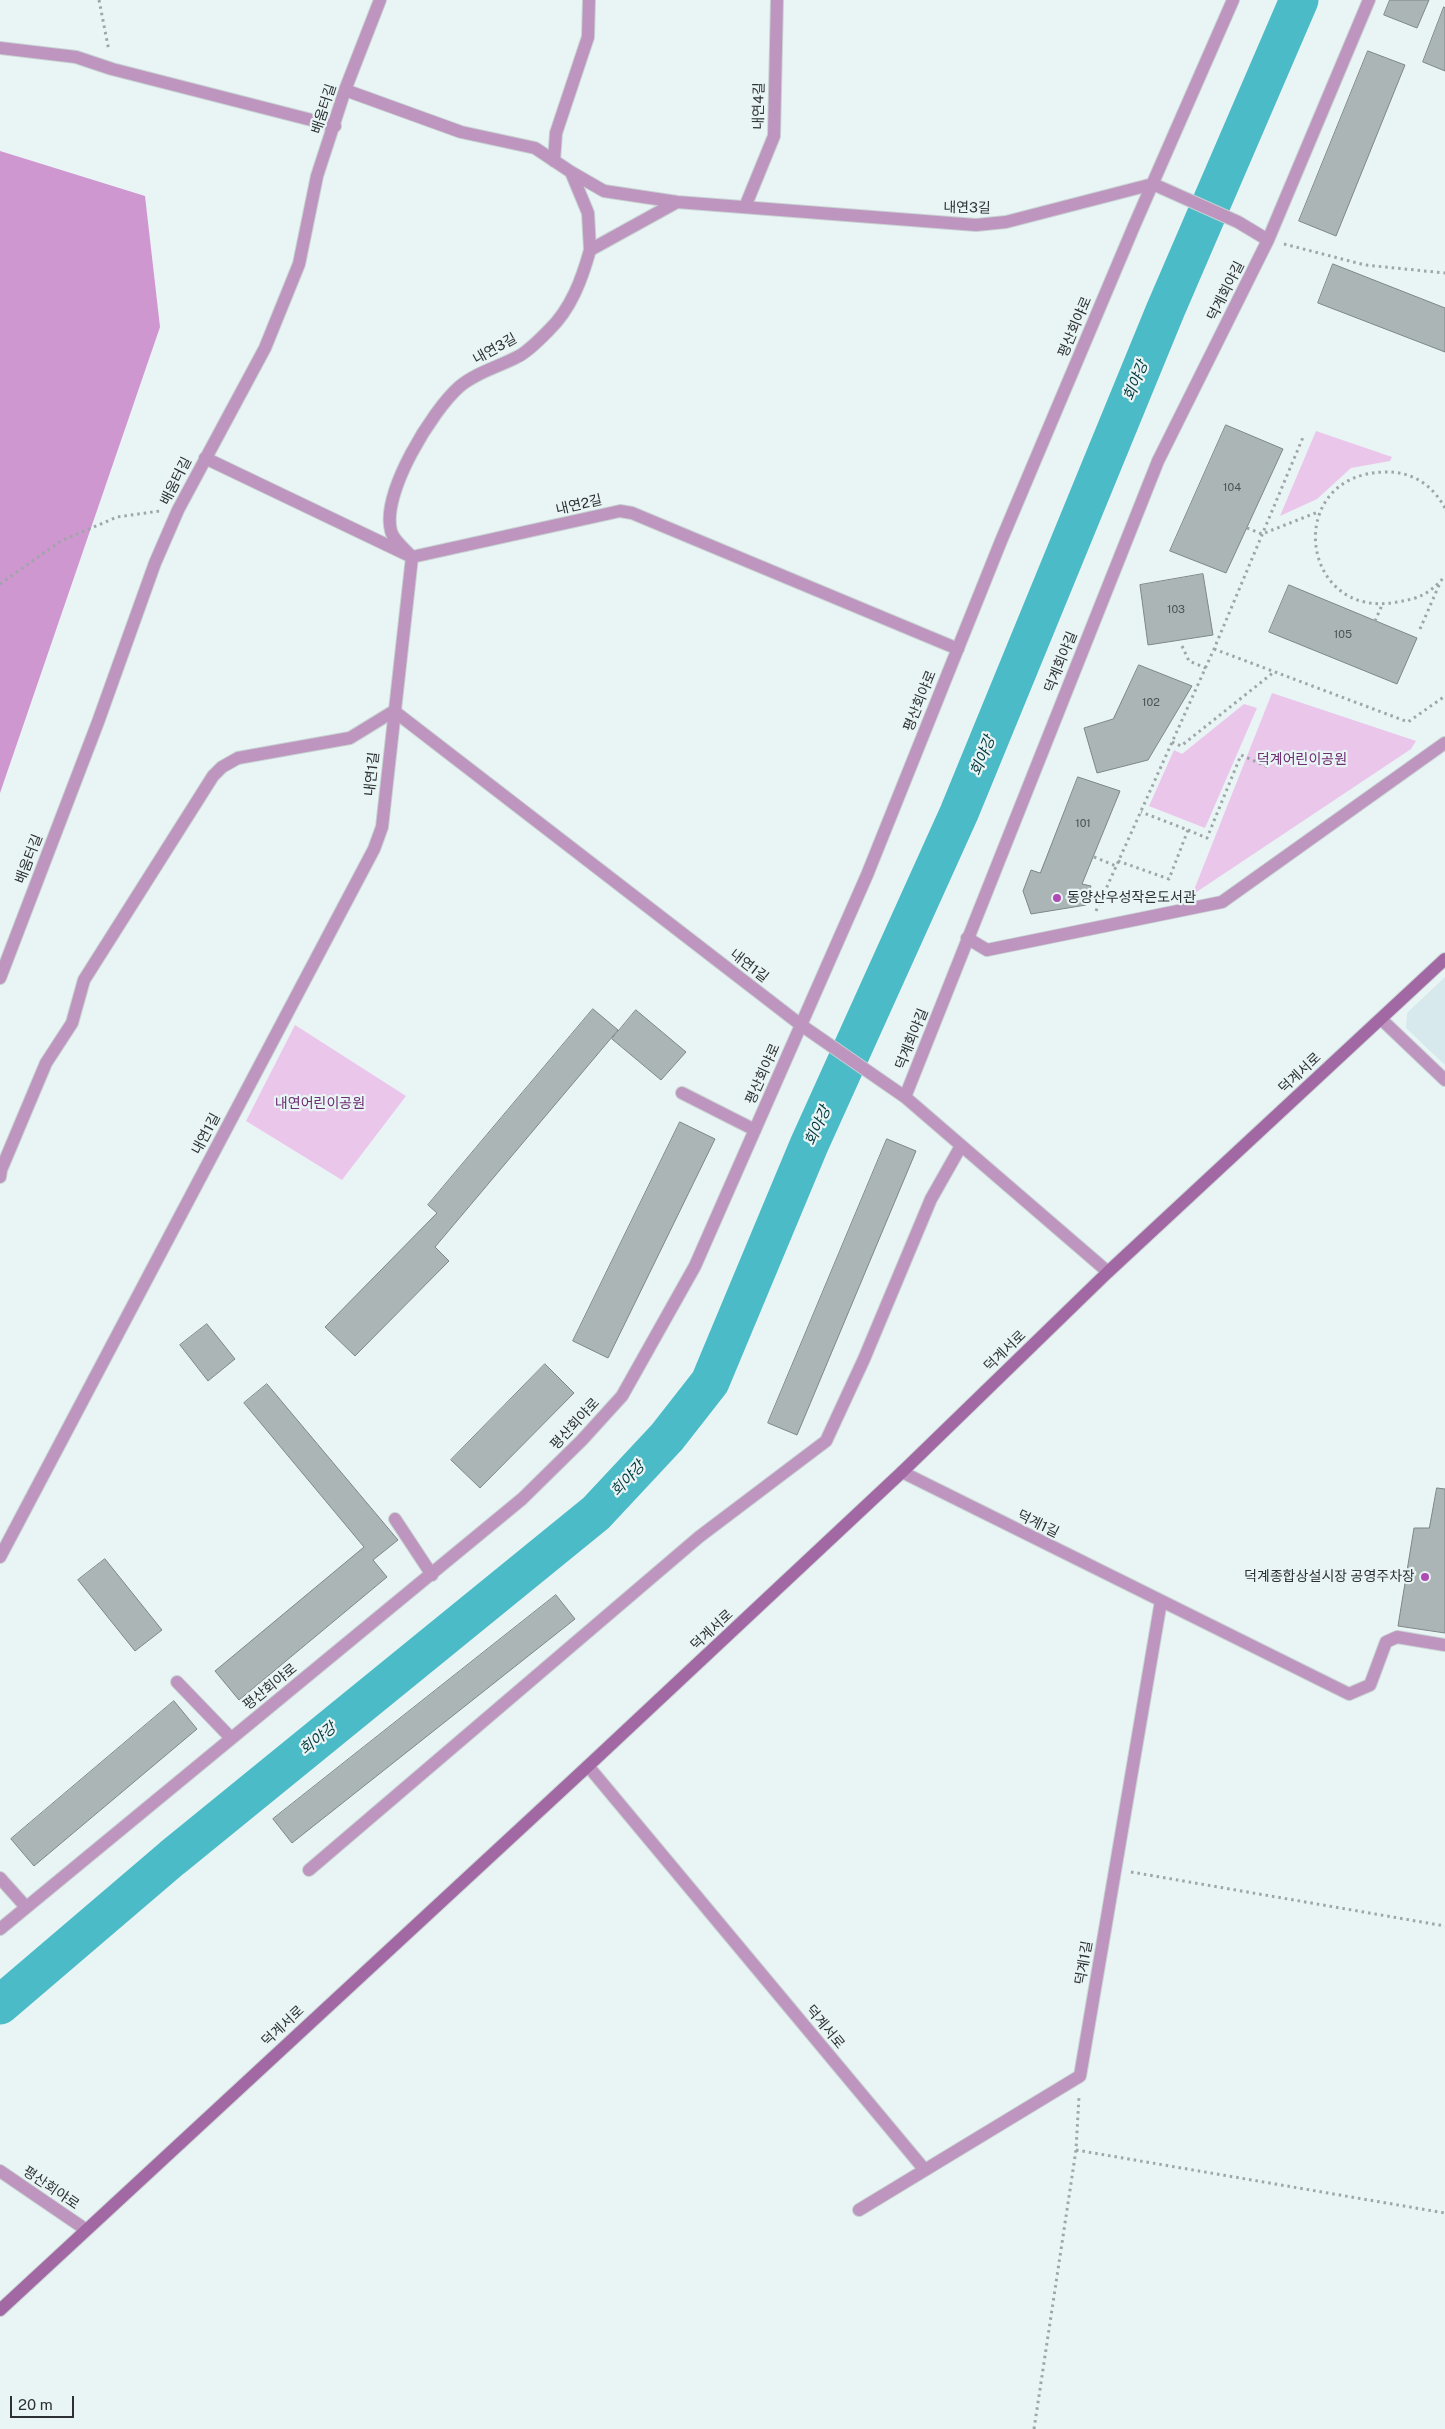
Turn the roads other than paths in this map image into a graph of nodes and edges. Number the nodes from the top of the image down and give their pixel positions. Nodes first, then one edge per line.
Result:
1 (380, 0) edge
2 (589, 0) edge
3 (777, 0) edge
4 (1233, 0) edge
5 (1369, 0) edge
6 (0, 48) edge
7 (345, 90) junction
8 (335, 126) junction
9 (554, 161) junction
10 (571, 172) junction
11 (1153, 184) junction
12 (677, 202) junction
13 (745, 207) junction
14 (1268, 240) junction
15 (590, 250) junction
16 (205, 458) junction
17 (412, 558) junction
18 (958, 649) junction
19 (394, 711) junction
20 (1445, 743) edge
21 (968, 938) junction
22 (1445, 959) edge
23 (0, 978) edge
24 (1381, 1019) junction
25 (801, 1025) junction
26 (1445, 1080) edge
27 (682, 1092) dead end
28 (905, 1097) junction
29 (755, 1130) junction
30 (961, 1146) junction
31 (0, 1178) edge
32 (1108, 1272) junction
33 (902, 1472) junction
34 (395, 1519) dead end
35 (0, 1557) edge
36 (432, 1575) junction
37 (1161, 1601) junction
38 (1445, 1645) edge
39 (177, 1682) dead end
40 (231, 1738) junction
41 (588, 1766) junction
42 (309, 1870) dead end
43 (0, 1878) edge
44 (26, 1907) junction
45 (0, 1929) edge
46 (924, 2169) junction
47 (0, 2171) edge
48 (859, 2210) dead end
49 (85, 2229) junction
50 (0, 2310) edge

1 - 7 street, 배움터길
2 - 9 street
3 - 13 street, 내연4길
4 - 11 street, 평산회야로
5 - 14 street, 덕계회야길
6 - 8 street
7 - 8 street, 배움터길
7 - 9 street, 내연3길
8 - 16 street, 배움터길
9 - 10 street, 내연3길
10 - 12 street, 내연3길
10 - 15 street, 내연3길
11 - 13 street, 내연3길
11 - 14 street
11 - 18 street, 평산회야로
12 - 13 street, 내연3길
12 - 15 street
14 - 21 street, 덕계회야길
15 - 17 street, 내연3길
16 - 17 street
16 - 23 street, 배움터길
17 - 18 street, 내연2길
17 - 19 street, 내연1길
18 - 25 street, 평산회야로
19 - 25 street, 내연1길
19 - 31 street, 내연1길
19 - 35 street, 내연1길
20 - 21 street
21 - 28 street, 덕계회야길
22 - 24 street, 덕계서로
24 - 26 street
24 - 32 street, 덕계서로
25 - 28 street, 내연1길
25 - 29 street, 평산회야로
27 - 29 street
28 - 30 street
29 - 36 street, 평산회야로
30 - 32 street
30 - 42 street
32 - 33 street, 덕계서로
33 - 37 street, 덕계1길
33 - 41 street, 덕계서로
34 - 36 street
36 - 40 street, 평산회야로
37 - 38 street, 덕계1길
37 - 46 street, 덕계1길
39 - 40 street
40 - 44 street, 평산회야로
41 - 46 street, 덕계서로
41 - 49 street, 덕계서로
43 - 44 street
44 - 45 street, 평산회야로
46 - 48 street
47 - 49 street, 평산회야로
49 - 50 street, 덕계서로

